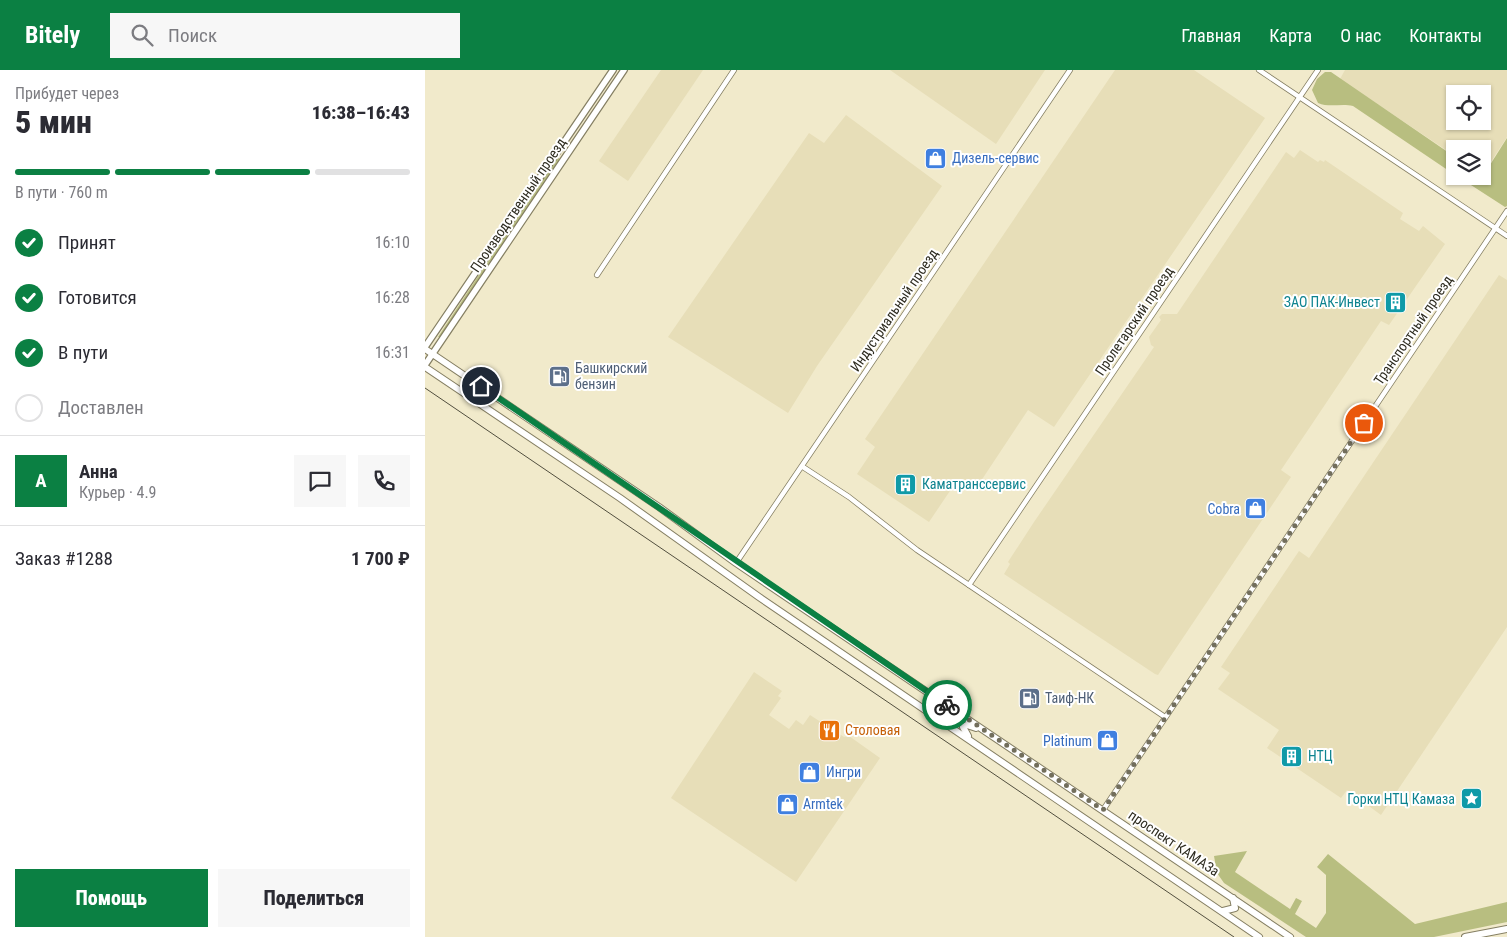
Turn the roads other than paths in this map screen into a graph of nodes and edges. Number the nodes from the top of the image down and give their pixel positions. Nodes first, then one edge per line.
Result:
1 (613, 70) edge
2 (624, 70) edge
3 (734, 70) edge
4 (1070, 70) edge
5 (1259, 70) edge
6 (1318, 70) edge
7 (1299, 97) junction
8 (570, 133) junction
9 (578, 138) junction
10 (1507, 212) edge
11 (1496, 228) junction
12 (1507, 236) edge
13 (597, 275) dead end
14 (425, 348) edge
15 (432, 354) junction
16 (425, 366) edge
17 (803, 467) junction
18 (629, 486) junction
19 (620, 498) junction
20 (659, 507) junction
21 (646, 516) junction
22 (736, 563) junction
23 (969, 585) junction
24 (1165, 717) junction
25 (985, 731) junction
26 (974, 744) junction
27 (1103, 810) junction
28 (1232, 897) junction
29 (1223, 911) junction
30 (1507, 928) edge
31 (1259, 937) edge
32 (1290, 937) edge
33 (1465, 937) edge

1 - 8 street, Производственный проезд
2 - 9 street, Производственный проезд
3 - 13 street
4 - 17 street, Индустриальный проезд
5 - 7 street
6 - 7 street, Пролетарский проезд
7 - 11 street
7 - 23 street, Пролетарский проезд
8 - 9 street
8 - 14 street, Производственный проезд
9 - 15 street, Производственный проезд
10 - 11 street, Транспортный проезд
11 - 12 street
11 - 24 street, Транспортный проезд
14 - 15 main road, проспект КАМАЗа
15 - 16 street, Производственный проезд
15 - 18 main road, проспект КАМАЗа
16 - 19 main road
17 - 22 street, Индустриальный проезд
17 - 23 street
18 - 19 main road
18 - 20 main road, проспект КАМАЗа
19 - 21 main road
20 - 21 main road
20 - 22 main road, проспект КАМАЗа
21 - 26 main road
22 - 25 main road, проспект КАМАЗа
23 - 24 street
24 - 27 street, Транспортный проезд
25 - 26 main road
25 - 27 main road, проспект КАМАЗа
26 - 29 main road
27 - 28 main road, проспект КАМАЗа
28 - 29 main road
28 - 32 main road, проспект КАМАЗа
29 - 31 main road
30 - 33 main road

